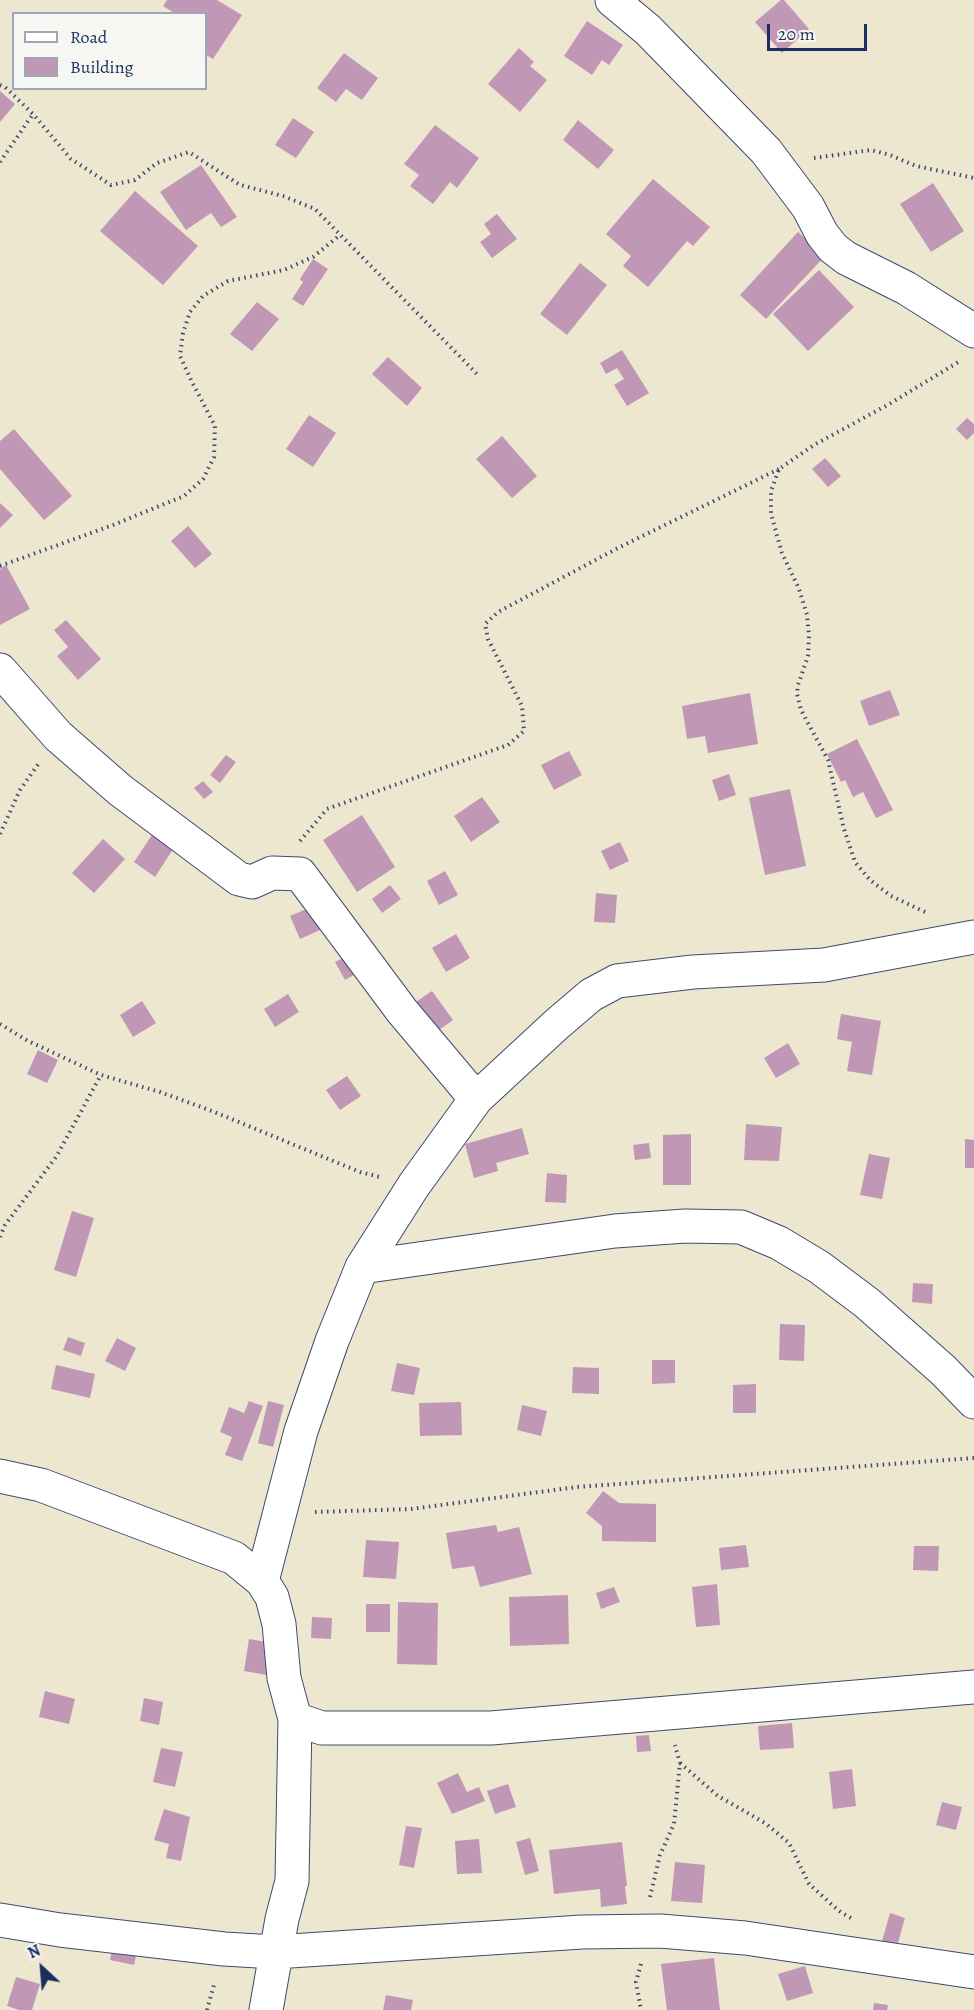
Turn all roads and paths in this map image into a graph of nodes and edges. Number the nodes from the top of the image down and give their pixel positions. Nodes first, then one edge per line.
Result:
1 (612, 0) edge
2 (0, 85) edge
3 (33, 114) junction
4 (766, 151) junction
5 (0, 162) edge
6 (974, 178) edge
7 (340, 235) junction
8 (969, 345) edge
9 (478, 375) dead end
10 (779, 469) junction
11 (0, 566) edge
12 (0, 670) edge
13 (58, 736) junction
14 (0, 834) edge
15 (272, 873) junction
16 (933, 915) dead end
17 (974, 937) edge
18 (0, 1024) edge
19 (101, 1075) junction
20 (476, 1099) junction
21 (414, 1185) junction
22 (2, 1224) edge
23 (0, 1237) edge
24 (362, 1268) junction
25 (974, 1402) edge
26 (974, 1458) edge
27 (0, 1476) edge
28 (278, 1513) junction
29 (262, 1581) junction
30 (974, 1687) edge
31 (663, 1712) junction
32 (295, 1719) junction
33 (680, 1763) junction
34 (0, 1920) edge
35 (856, 1920) dead end
36 (660, 1931) junction
37 (275, 1952) junction
38 (974, 1971) edge
39 (266, 2010) edge
40 (642, 2010) edge

1 - 4 street
2 - 3 path
3 - 5 path
3 - 7 path
4 - 6 path
4 - 8 street
7 - 9 path
7 - 11 path
8 - 10 path
10 - 15 path
10 - 16 path
12 - 13 street
13 - 14 path
13 - 15 street
15 - 20 street
17 - 20 street
18 - 19 path
19 - 21 path
19 - 22 path
20 - 21 street
21 - 24 street
22 - 23 path
24 - 25 street
24 - 28 street
26 - 28 path
27 - 29 street
28 - 29 street
29 - 32 street
30 - 31 street
31 - 32 street
31 - 33 path
32 - 37 street
33 - 35 path
33 - 36 path
34 - 37 street
36 - 37 street
36 - 38 street
36 - 40 path
37 - 39 street

